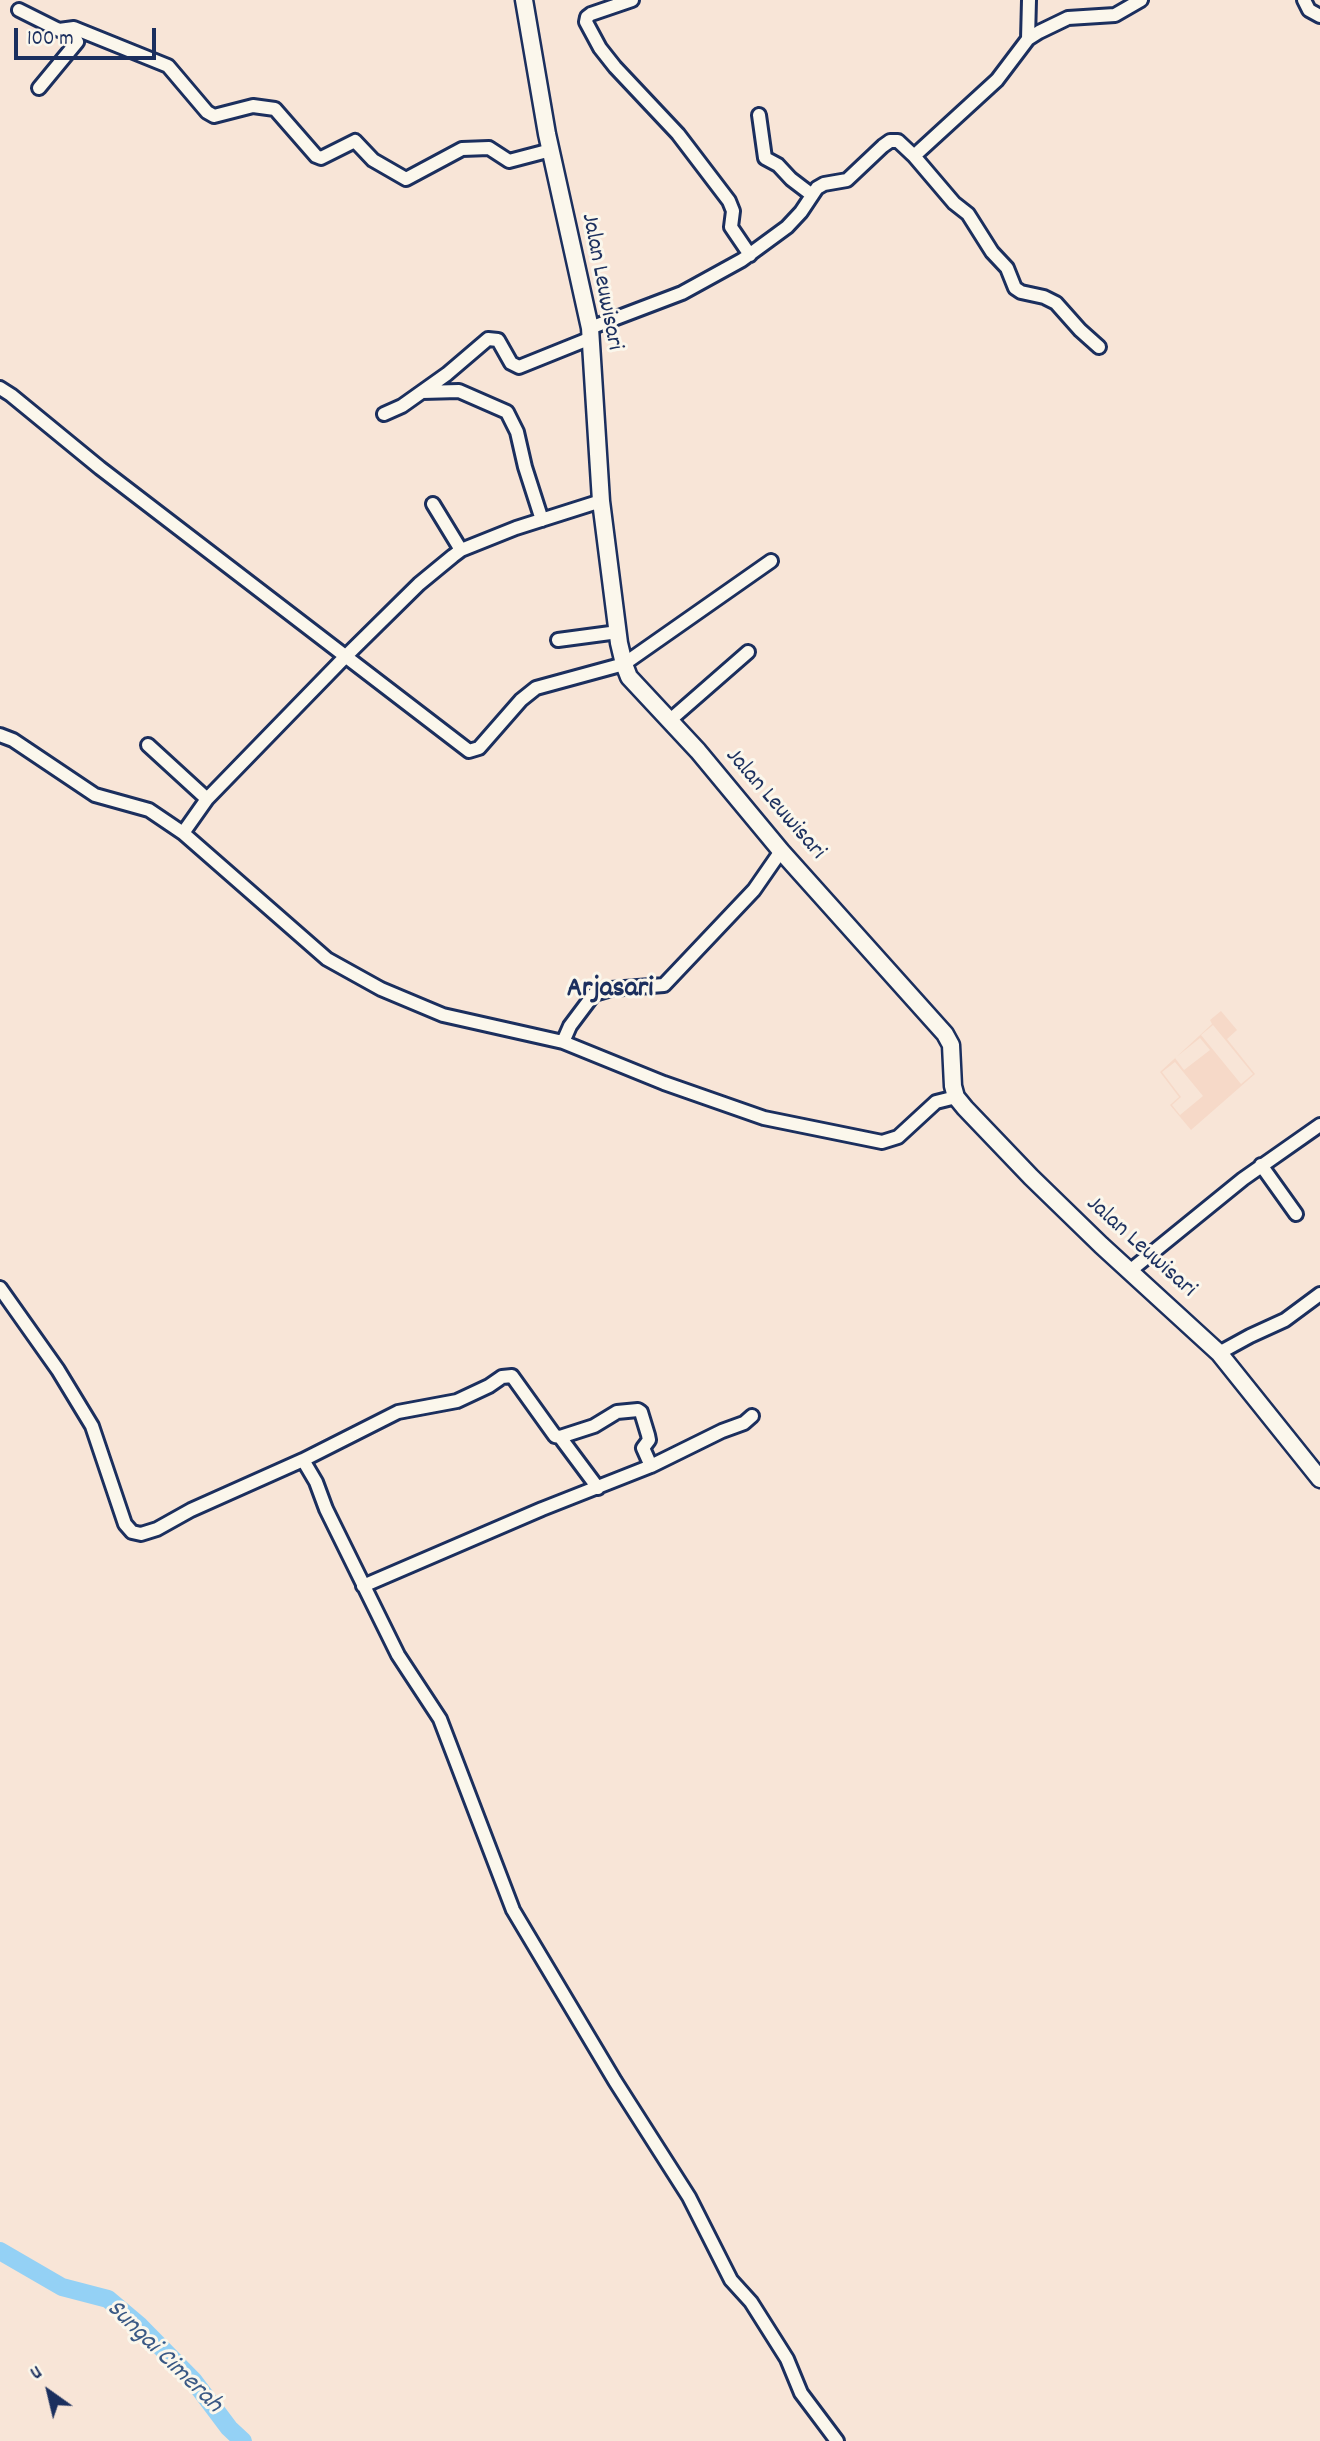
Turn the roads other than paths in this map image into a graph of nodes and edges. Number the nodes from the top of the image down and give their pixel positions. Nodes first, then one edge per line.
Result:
1 (524, 0) edge
2 (632, 0) edge
3 (1028, 0) edge
4 (1141, 0) edge
5 (1304, 0) edge
6 (19, 10) dead end
7 (1320, 16) edge
8 (68, 29) junction
9 (1028, 39) junction
10 (39, 88) dead end
11 (759, 115) dead end
12 (551, 150) junction
13 (914, 156) junction
14 (812, 195) junction
15 (750, 255) junction
16 (590, 333) junction
17 (1099, 347) dead end
18 (0, 388) edge
19 (422, 392) junction
20 (384, 414) dead end
21 (601, 500) junction
22 (433, 504) dead end
23 (542, 520) junction
24 (461, 550) junction
25 (771, 561) dead end
26 (618, 632) junction
27 (558, 640) dead end
28 (748, 652) dead end
29 (345, 657) junction
30 (624, 664) junction
31 (669, 721) junction
32 (0, 734) edge
33 (148, 746) dead end
34 (207, 799) junction
35 (183, 833) junction
36 (781, 851) junction
37 (563, 1042) junction
38 (956, 1097) junction
39 (1320, 1125) edge
40 (1261, 1166) junction
41 (1296, 1214) dead end
42 (1131, 1270) junction
43 (0, 1288) edge
44 (1320, 1294) edge
45 (1219, 1353) junction
46 (752, 1416) dead end
47 (560, 1437) junction
48 (303, 1460) junction
49 (652, 1466) junction
50 (1320, 1479) edge
51 (598, 1488) junction
52 (363, 1586) junction
53 (837, 2441) edge

1 - 12 main road, Jalan Leuwisari
2 - 15 street
3 - 9 street
4 - 9 street
5 - 7 street
6 - 8 street
8 - 10 street
8 - 12 street
9 - 13 street
11 - 14 street
12 - 16 main road, Jalan Leuwisari
13 - 14 street
13 - 17 street
14 - 15 street
15 - 16 street
16 - 19 street
16 - 21 main road, Jalan Leuwisari
18 - 29 street
19 - 20 street
19 - 23 street
21 - 23 street
21 - 26 main road, Jalan Leuwisari
22 - 24 street
23 - 24 street
24 - 29 street
25 - 30 street
26 - 27 street
26 - 30 main road, Jalan Leuwisari
28 - 31 street
29 - 30 street
29 - 34 street
30 - 31 main road, Jalan Leuwisari
31 - 36 main road, Jalan Leuwisari
32 - 35 street
33 - 34 street
34 - 35 street
35 - 37 street
36 - 37 street
36 - 38 main road, Jalan Leuwisari
37 - 38 street
38 - 42 main road, Jalan Leuwisari
39 - 40 street
40 - 41 street
40 - 42 street
42 - 45 main road, Jalan Leuwisari
43 - 48 street
44 - 45 street
45 - 50 main road, Jalan Leuwisari
46 - 49 street
47 - 48 street
47 - 49 street
47 - 51 street
48 - 52 street
49 - 51 street
51 - 52 street
52 - 53 street

